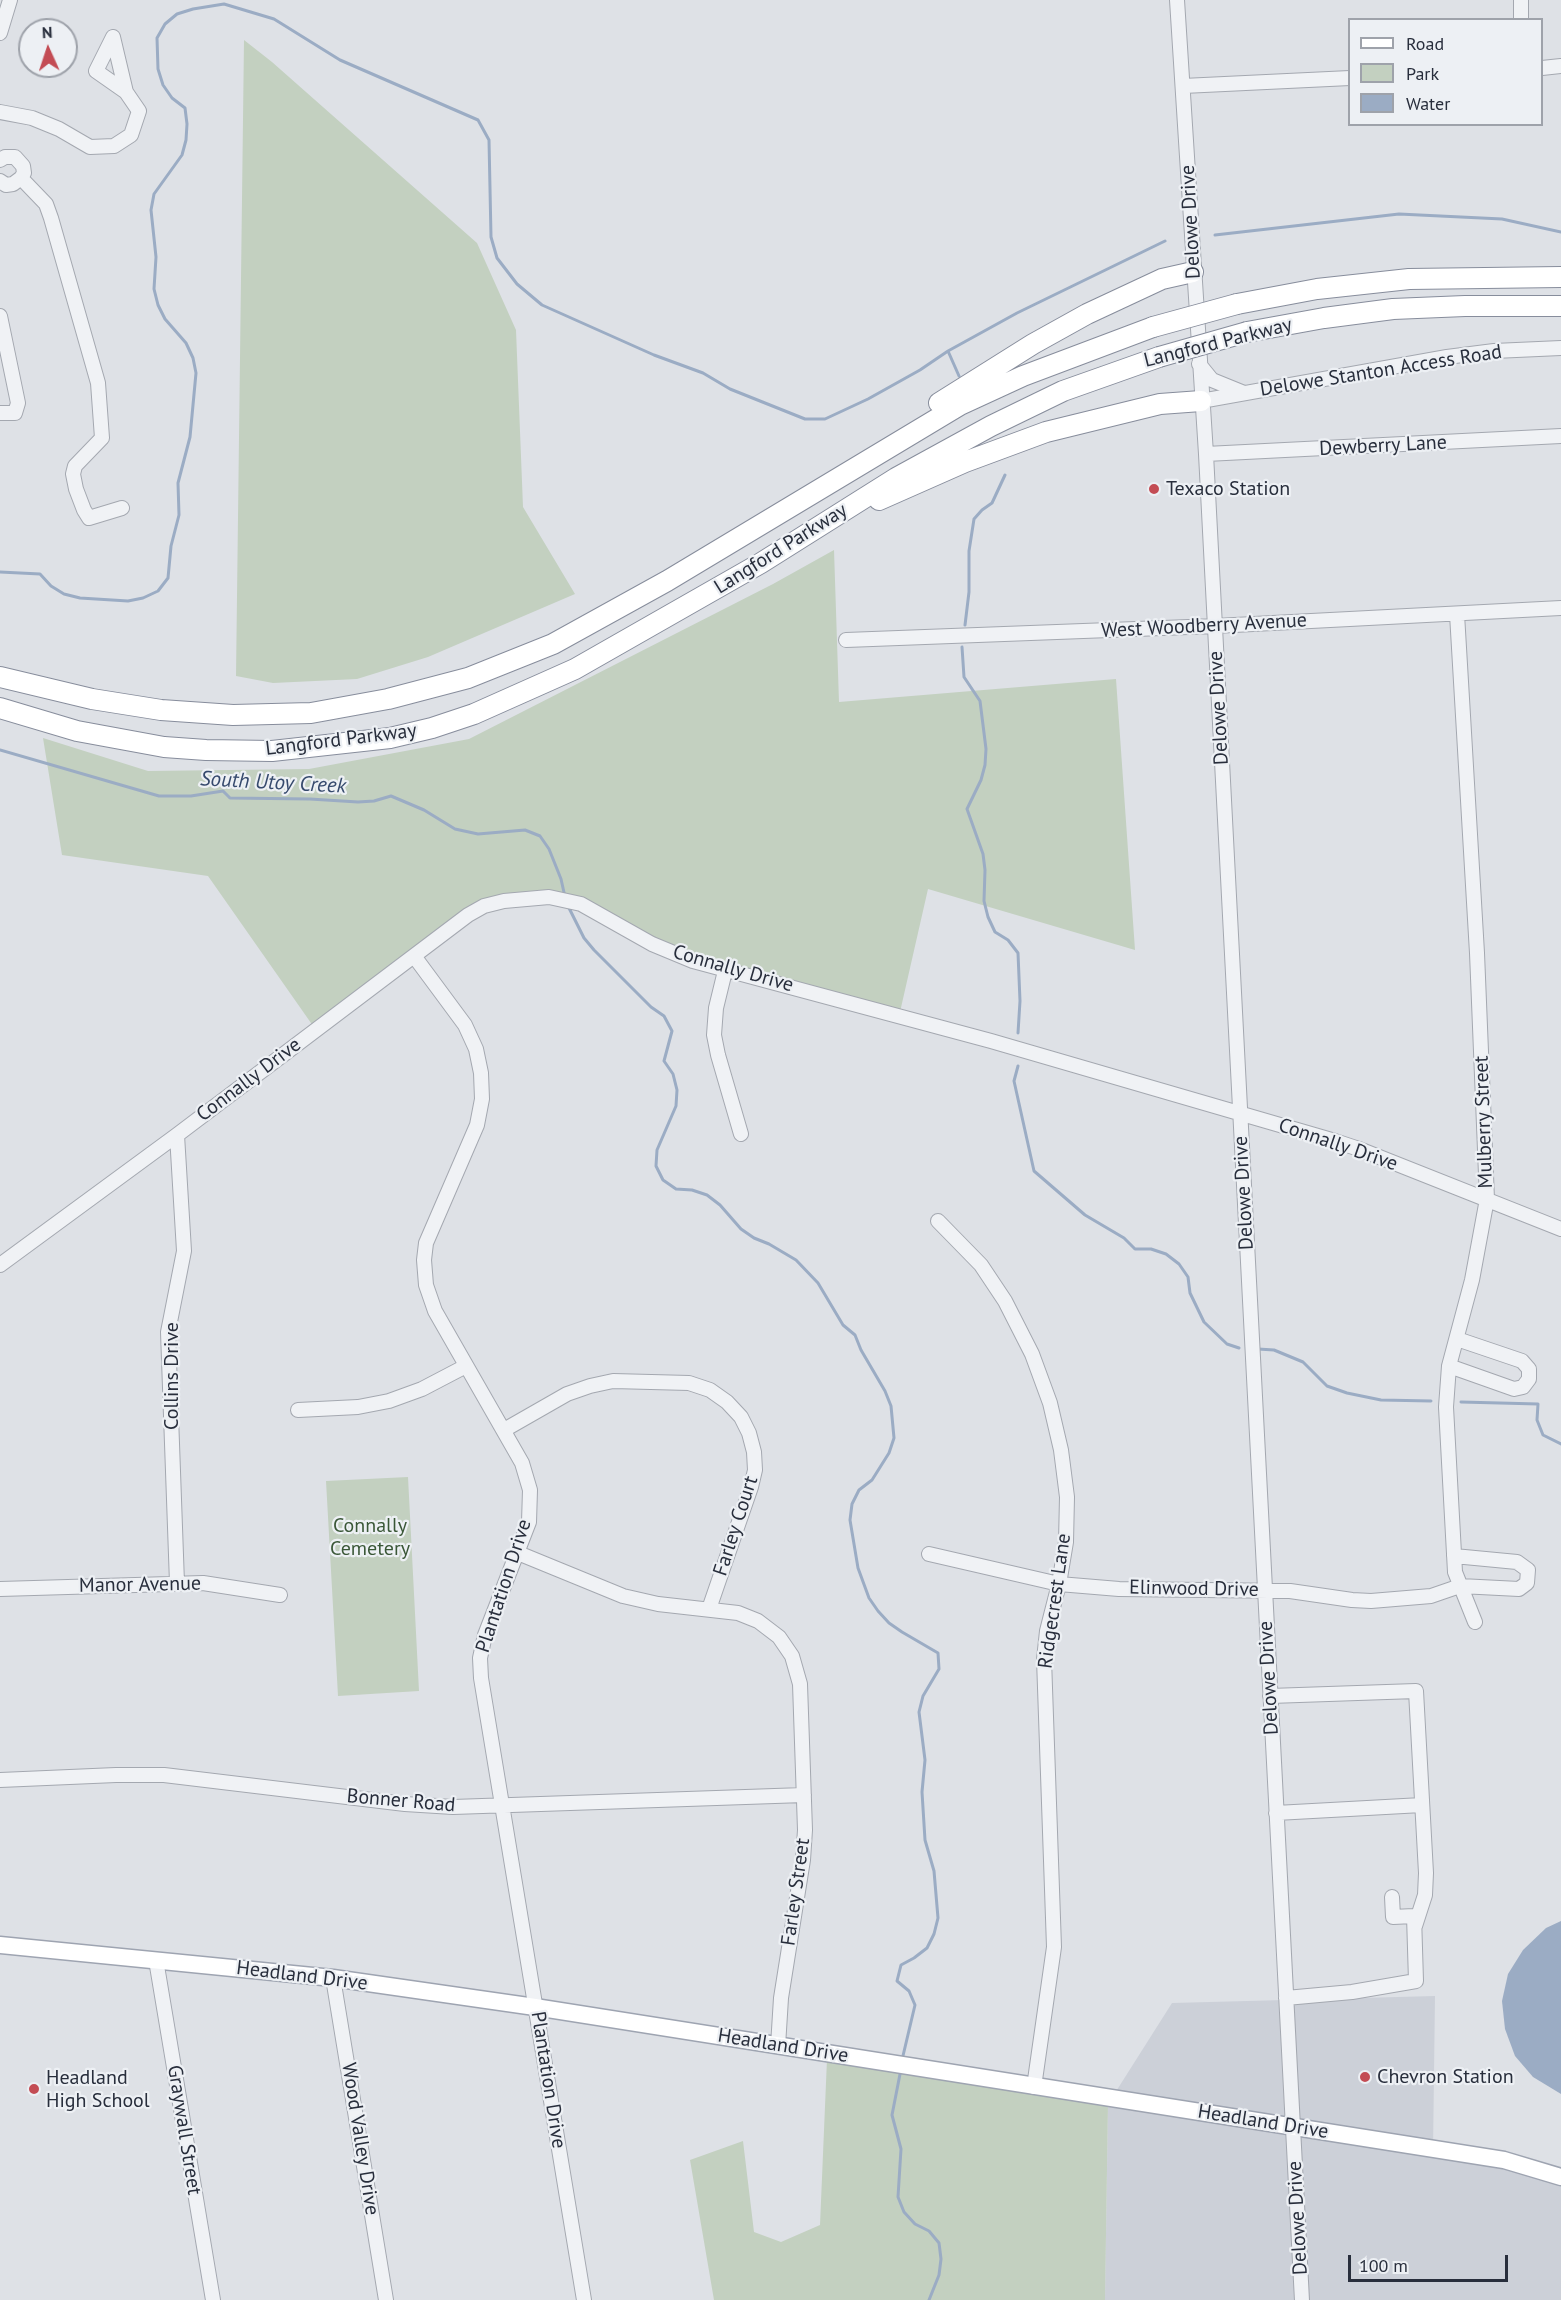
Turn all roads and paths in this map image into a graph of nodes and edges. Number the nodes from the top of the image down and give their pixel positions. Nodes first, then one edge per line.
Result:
1 (10, 0) edge
2 (1177, 0) edge
3 (1521, 0) edge
4 (1521, 18) edge
5 (0, 33) edge
6 (1561, 66) edge
7 (1543, 68) edge
8 (1348, 78) edge
9 (1183, 86) junction
10 (126, 92) dead end
11 (0, 112) edge
12 (0, 160) edge
13 (21, 178) junction
14 (0, 182) edge
15 (1193, 272) junction
16 (1561, 277) edge
17 (1561, 306) edge
18 (0, 316) edge
19 (1561, 348) edge
20 (1199, 364) junction
21 (1246, 393) junction
22 (1201, 401) junction
23 (0, 413) edge
24 (1561, 436) edge
25 (1206, 454) junction
26 (842, 474) junction
27 (122, 508) dead end
28 (819, 527) junction
29 (1561, 608) edge
30 (1457, 614) junction
31 (1215, 626) junction
32 (846, 640) dead end
33 (0, 677) edge
34 (0, 708) edge
35 (414, 956) junction
36 (725, 971) junction
37 (1239, 1112) junction
38 (741, 1134) dead end
39 (177, 1135) junction
40 (1487, 1199) junction
41 (938, 1221) dead end
42 (1561, 1229) edge
43 (0, 1265) edge
44 (1456, 1339) junction
45 (466, 1366) junction
46 (1449, 1366) junction
47 (298, 1410) dead end
48 (504, 1430) junction
49 (518, 1553) junction
50 (929, 1554) dead end
51 (1454, 1556) junction
52 (177, 1583) junction
53 (1059, 1584) junction
54 (1460, 1586) junction
55 (0, 1589) edge
56 (1264, 1590) junction
57 (280, 1595) dead end
58 (709, 1609) junction
59 (1475, 1622) dead end
60 (1270, 1696) junction
61 (0, 1780) edge
62 (804, 1795) junction
63 (1422, 1805) junction
64 (502, 1806) junction
65 (1276, 1813) junction
66 (1392, 1897) dead end
67 (1414, 1926) junction
68 (0, 1945) edge
69 (156, 1960) junction
70 (333, 1978) junction
71 (1286, 1998) junction
72 (535, 2007) junction
73 (778, 2046) junction
74 (1034, 2086) junction
75 (1293, 2127) junction
76 (1561, 2177) edge
77 (213, 2300) edge
78 (386, 2300) edge
79 (584, 2300) edge
80 (1302, 2300) edge

1 - 5 street
2 - 9 street, Delowe Drive
3 - 4 street
6 - 7 street
8 - 9 street
9 - 15 street, Delowe Drive
10 - 11 street
12 - 13 street
13 - 14 street
13 - 27 street
15 - 20 street, Delowe Drive
15 - 26 highway
16 - 26 highway, Langford Parkway, bridge
17 - 28 highway, Langford Parkway, bridge
18 - 23 street
19 - 21 street, Delowe Stanton Access Road
20 - 21 street
20 - 22 street, Delowe Drive
21 - 22 street, Delowe Stanton Access Road
22 - 25 street, Delowe Drive
22 - 28 highway
24 - 25 street, Dewberry Lane
25 - 31 street, Delowe Drive
26 - 33 highway, Langford Parkway
28 - 34 highway, Langford Parkway
29 - 30 street, West Woodberry Avenue
30 - 31 street, West Woodberry Avenue
30 - 40 street, Mulberry Street
31 - 32 street, West Woodberry Avenue
31 - 37 street, Delowe Drive
35 - 36 street, Connally Drive
35 - 39 street, Connally Drive
35 - 45 street, Plantation Drive
36 - 37 street, Connally Drive
36 - 38 street
37 - 40 street, Connally Drive
37 - 56 street, Delowe Drive
39 - 43 street, Connally Drive
39 - 52 street, Collins Drive
40 - 42 street, Connally Drive
40 - 44 street, Mulberry Street
41 - 53 street, Ridgecrest Lane
44 - 46 street, Mulberry Street
44 - 46 street
45 - 47 street
45 - 48 street, Plantation Drive
46 - 51 street, Mulberry Street
48 - 49 street, Plantation Drive
48 - 58 street, Farley Court
49 - 58 street
49 - 64 street, Plantation Drive
50 - 53 street, Elinwood Drive
51 - 54 street, Mulberry Street
51 - 54 street
52 - 55 street, Manor Avenue
52 - 57 street, Manor Avenue
53 - 56 street, Elinwood Drive
53 - 74 street, Ridgecrest Lane
54 - 56 street, Elinwood Drive
54 - 59 street, Mulberry Street
56 - 60 street, Delowe Drive
58 - 62 street, Farley Street
60 - 63 street
60 - 65 street, Delowe Drive
61 - 64 street, Bonner Road
62 - 64 street, Bonner Road
62 - 73 street, Farley Street
63 - 65 street
63 - 67 street
64 - 72 street, Plantation Drive
65 - 71 street, Delowe Drive
66 - 67 street
67 - 71 street
68 - 69 main road, Headland Drive
69 - 70 main road, Headland Drive
69 - 77 street, Graywall Street
70 - 72 main road, Headland Drive
70 - 78 street, Wood Valley Drive
71 - 75 street, Delowe Drive
72 - 73 main road, Headland Drive
72 - 79 street, Plantation Drive
73 - 74 main road, Headland Drive
74 - 75 main road, Headland Drive
75 - 76 main road, Headland Drive
75 - 80 street, Delowe Drive

